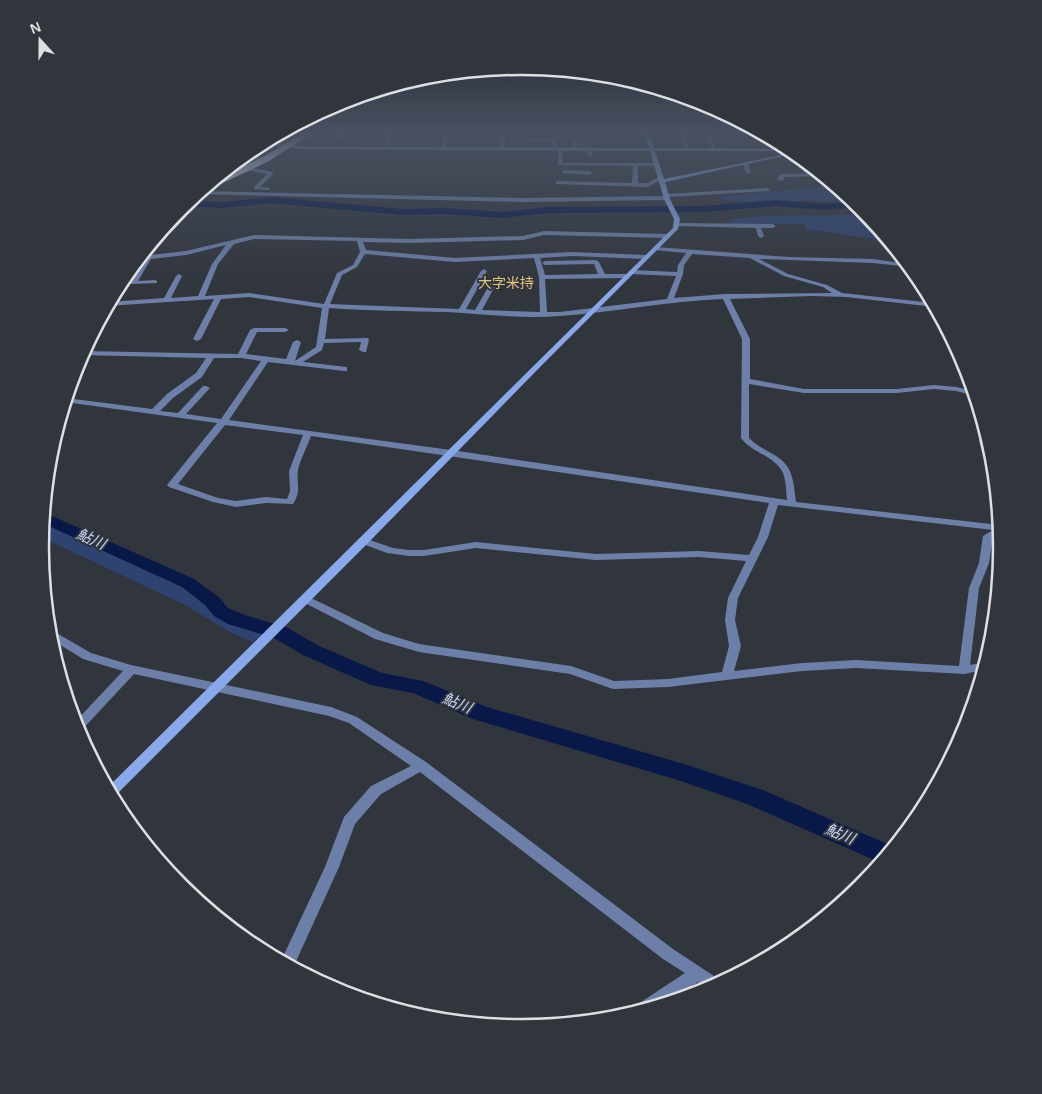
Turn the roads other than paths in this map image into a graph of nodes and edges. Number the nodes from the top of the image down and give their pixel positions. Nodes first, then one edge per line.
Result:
1 (261, 183) edge
2 (590, 183) edge
3 (653, 183) edge
4 (662, 183) edge
5 (614, 184) joint
6 (712, 184) dead end
7 (635, 185) joint
8 (767, 190) dead end
9 (209, 193) edge
10 (344, 193) dead end
11 (715, 194) junction
12 (667, 197) junction
13 (678, 222) junction
14 (758, 226) junction
15 (773, 226) dead end
16 (759, 234) dead end
17 (668, 236) junction
18 (360, 240) junction
19 (231, 242) junction
20 (656, 249) junction
21 (363, 252) junction
22 (690, 252) junction
23 (750, 256) junction
24 (149, 257) joint
25 (647, 257) junction
26 (538, 260) junction
27 (900, 265) edge
28 (484, 271) dead end
29 (629, 274) junction
30 (680, 274) junction
31 (602, 275) junction
32 (179, 276) dead end
33 (498, 277) dead end
34 (542, 277) junction
35 (155, 282) dead end
36 (841, 295) junction
37 (725, 296) junction
38 (200, 298) junction
39 (219, 298) junction
40 (670, 300) junction
41 (166, 301) junction
42 (117, 304) edge
43 (926, 304) edge
44 (326, 306) junction
45 (594, 310) junction
46 (461, 312) junction
47 (477, 312) junction
48 (544, 314) junction
49 (285, 330) dead end
50 (197, 339) dead end
51 (321, 341) junction
52 (297, 342) dead end
53 (363, 350) dead end
54 (90, 353) edge
55 (211, 356) junction
56 (241, 356) junction
57 (266, 359) junction
58 (293, 362) junction
59 (344, 369) dead end
60 (747, 381) junction
61 (206, 388) dead end
62 (967, 392) edge
63 (72, 401) edge
64 (154, 412) junction
65 (180, 416) junction
66 (223, 422) junction
67 (308, 434) junction
68 (451, 453) junction
69 (775, 501) junction
70 (792, 504) junction
71 (992, 528) edge
72 (993, 533) edge
73 (364, 541) junction
74 (754, 558) junction
75 (303, 602) junction
76 (58, 638) edge
77 (977, 667) edge
78 (131, 669) junction
79 (964, 670) junction
80 (727, 676) junction
81 (217, 686) junction
82 (83, 722) edge
83 (421, 766) junction
84 (115, 789) edge
85 (290, 959) edge
86 (698, 973) junction
87 (709, 980) edge
88 (663, 997) edge

1 - 10 street
2 - 5 street
3 - 7 street
4 - 12 street
5 - 7 street
6 - 11 street
8 - 11 street
9 - 12 street
11 - 12 street
12 - 13 street
13 - 14 street
13 - 17 street
14 - 15 street
14 - 16 street
17 - 18 street
17 - 20 street
18 - 19 street
18 - 21 street
19 - 24 street
19 - 38 street
20 - 22 street
20 - 25 street
21 - 26 street
21 - 44 street
22 - 23 street
22 - 30 street
23 - 27 street
23 - 36 street
24 - 35 street
25 - 26 street
25 - 29 street
26 - 31 street
26 - 34 street
28 - 46 street
29 - 30 street
29 - 31 street
29 - 45 street
30 - 40 street
31 - 34 street
32 - 41 street
33 - 47 street
34 - 48 street
36 - 37 street
36 - 43 street
37 - 40 street
37 - 60 street
38 - 39 street
38 - 41 street
39 - 44 street
39 - 50 street
40 - 45 street
41 - 42 street
44 - 46 street
44 - 51 street
45 - 48 street
45 - 68 street
46 - 47 street
47 - 48 street
49 - 56 street
51 - 53 street
51 - 58 street
52 - 58 street
54 - 55 street
55 - 56 street
55 - 64 street
56 - 57 street
57 - 58 street
57 - 66 street
58 - 59 street
60 - 62 street
60 - 70 street
61 - 65 street
63 - 64 street
64 - 65 street
65 - 66 street
66 - 67 street
66 - 67 street
67 - 68 street
68 - 69 street
68 - 73 street
69 - 70 street
69 - 74 street
70 - 71 street
72 - 79 street
73 - 74 street
73 - 75 street
74 - 80 street
75 - 80 street
75 - 81 street
76 - 78 street
77 - 79 street
78 - 81 street
78 - 82 street
79 - 80 street
81 - 83 street
81 - 84 street
83 - 85 street
83 - 86 street
86 - 87 street
86 - 88 street

